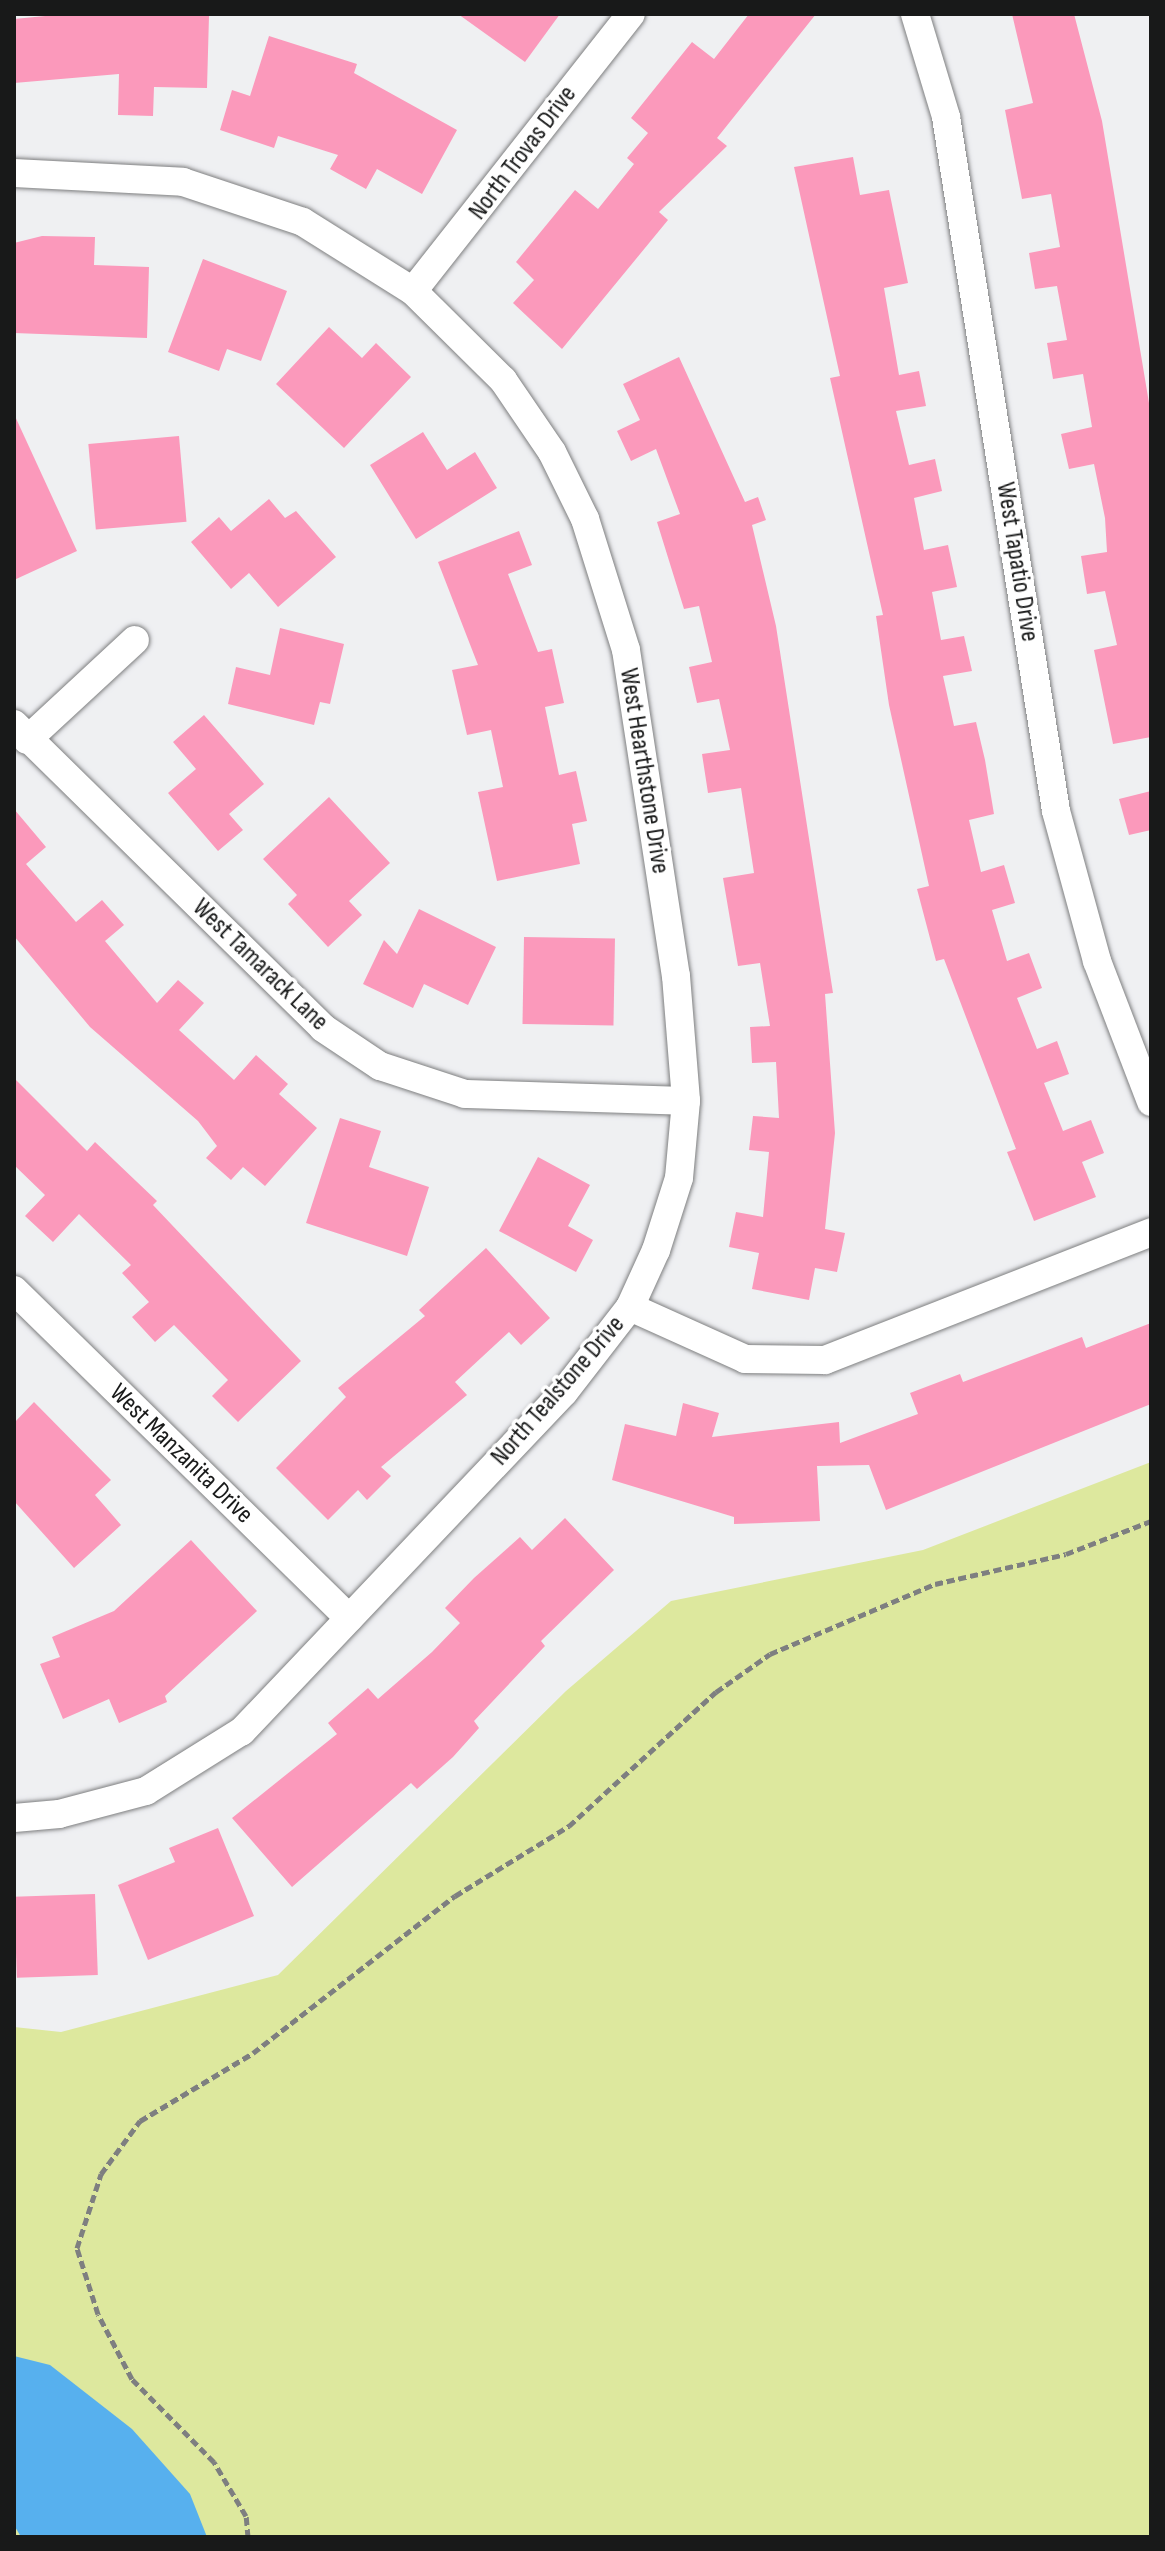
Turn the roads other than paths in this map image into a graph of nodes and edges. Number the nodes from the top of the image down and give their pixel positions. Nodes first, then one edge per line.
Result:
1 (631, 14) edge
2 (915, 14) edge
3 (14, 173) edge
4 (413, 291) junction
5 (135, 640) dead end
6 (20, 732) edge
7 (686, 1101) junction
8 (1151, 1102) edge
9 (1151, 1232) edge
10 (14, 1290) edge
11 (630, 1307) junction
12 (349, 1618) junction
13 (14, 1818) edge

1 - 4 street, North Trovas Drive
2 - 8 street, West Tapatio Drive
3 - 4 street, West Hearthstone Drive
4 - 7 street, West Hearthstone Drive
5 - 6 street, West Tamarack Lane
6 - 7 street, West Tamarack Lane
7 - 11 street, West Hearthstone Drive
9 - 11 street, North Tealstone Drive
10 - 12 street, West Manzanita Drive
11 - 12 street, North Tealstone Drive
12 - 13 street, North Tealstone Drive

